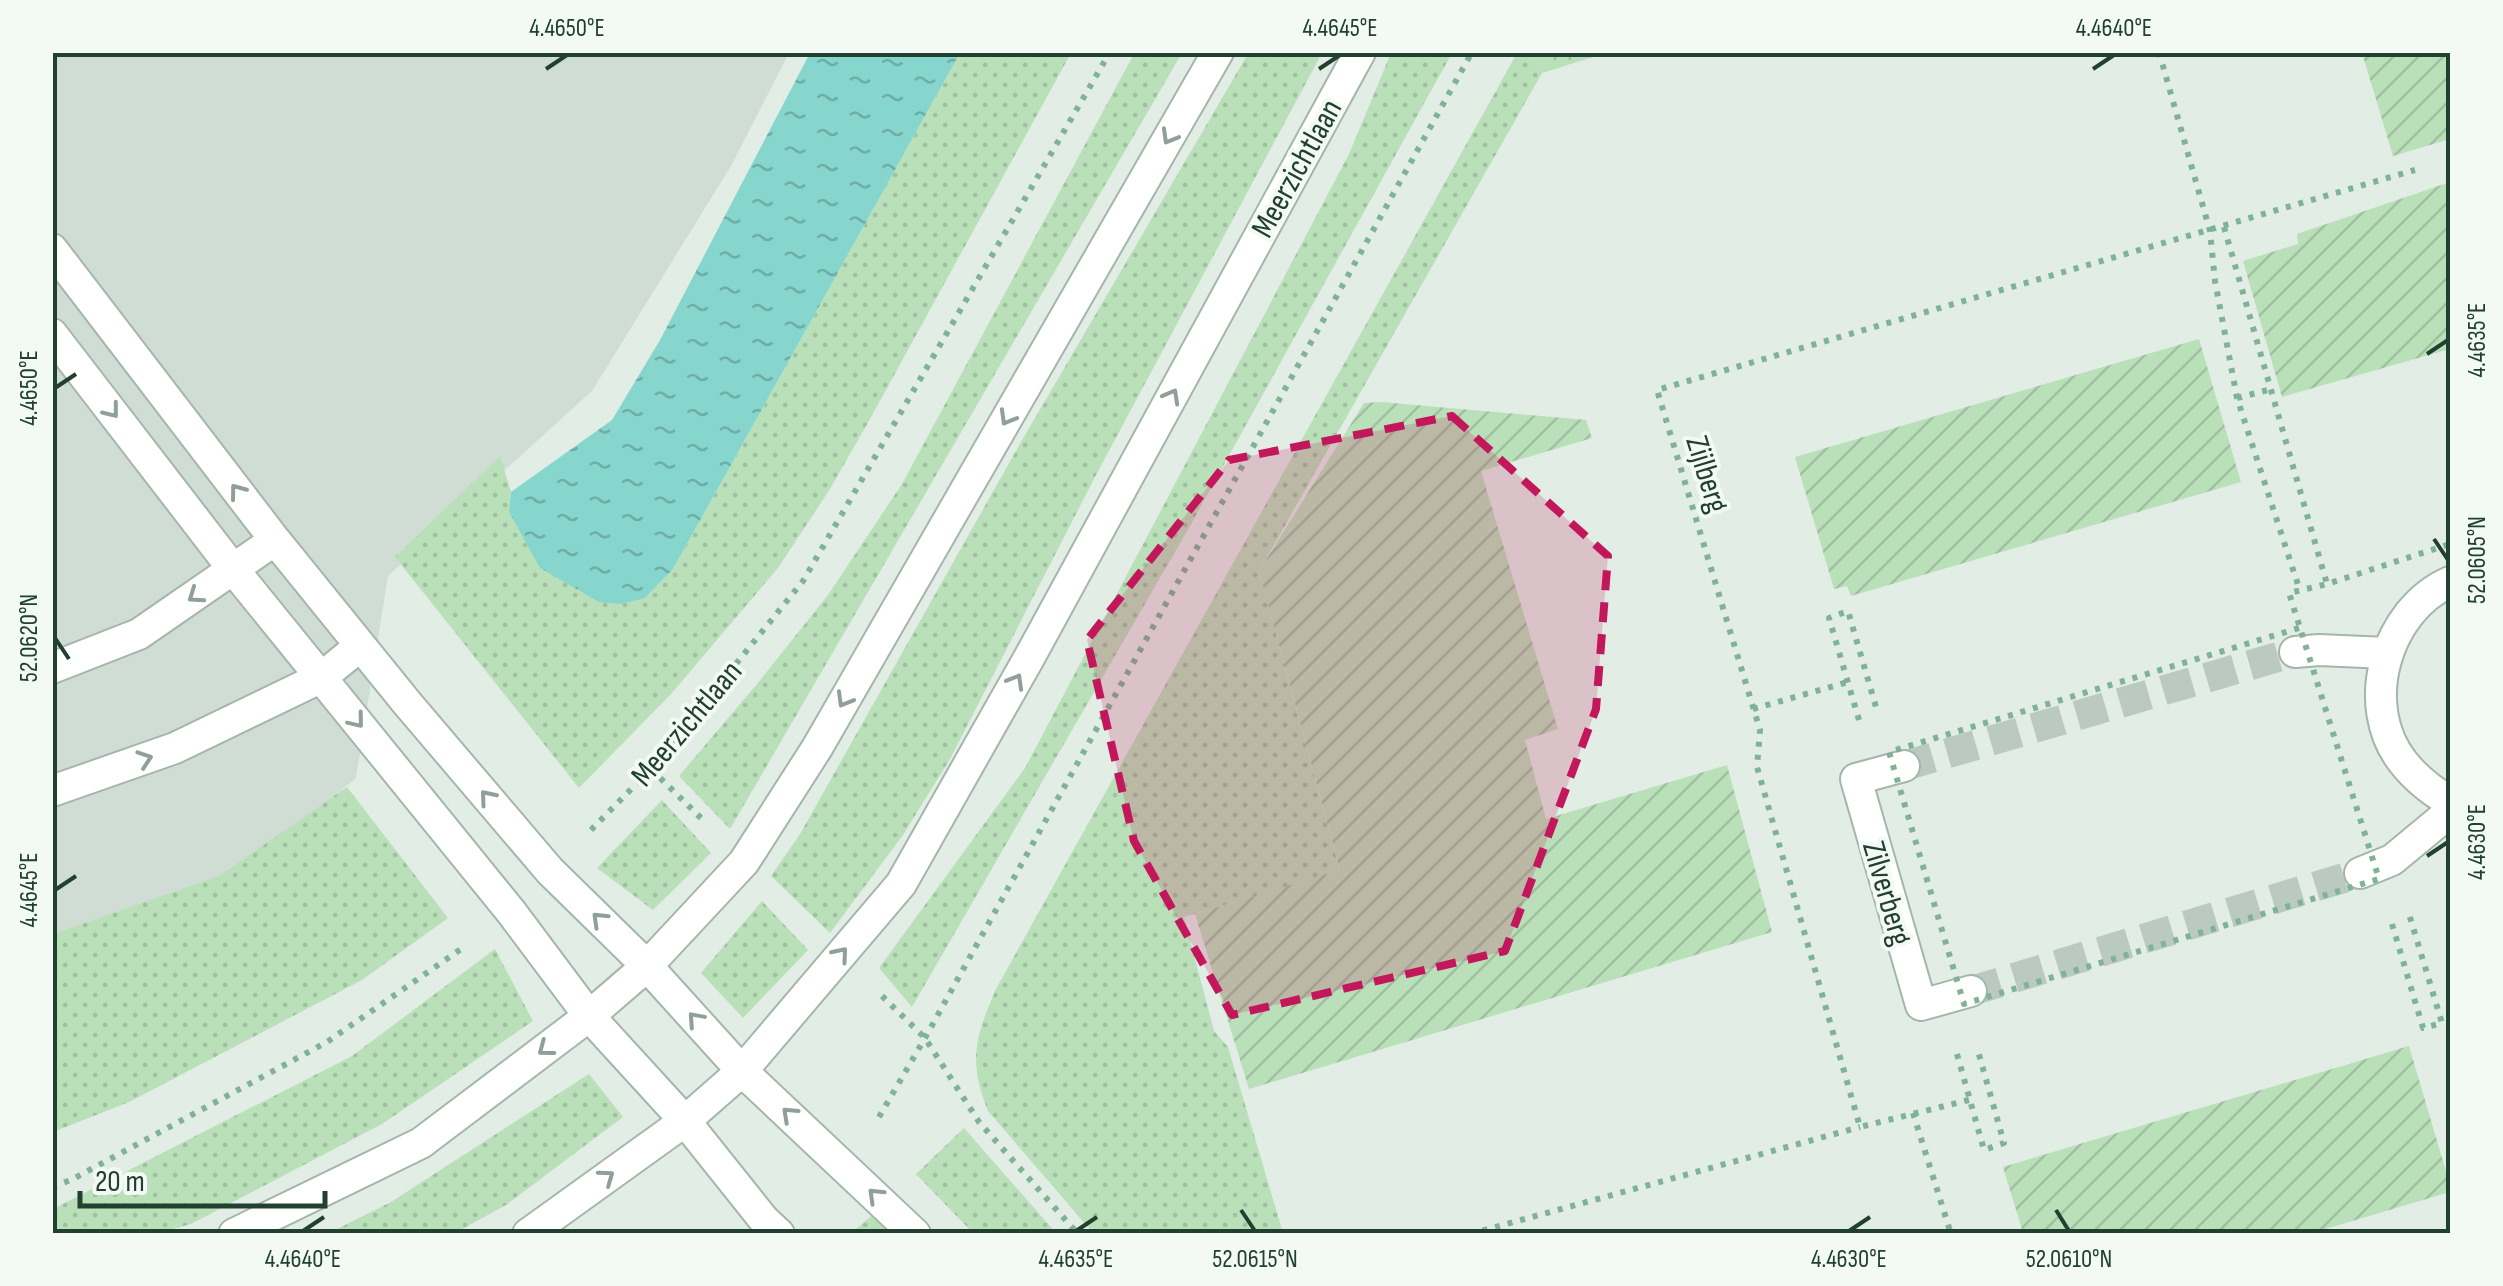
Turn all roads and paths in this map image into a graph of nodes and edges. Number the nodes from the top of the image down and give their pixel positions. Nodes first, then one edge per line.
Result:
1 (1110, 52) edge
2 (1218, 52) edge
3 (1360, 52) edge
4 (1472, 52) edge
5 (2159, 52) edge
6 (2415, 170) dead end
7 (2224, 227) junction
8 (2210, 231) junction
9 (52, 249) edge
10 (52, 334) edge
11 (2272, 389) junction
12 (2237, 398) junction
13 (275, 540) junction
14 (2450, 544) edge
15 (233, 569) junction
16 (2450, 582) edge
17 (2327, 584) junction
18 (2304, 643) junction
19 (360, 646) junction
20 (2386, 653) junction
21 (52, 668) edge
22 (322, 678) junction
23 (1848, 682) junction
24 (1753, 709) junction
25 (1878, 717) dead end
26 (1884, 735) dead end
27 (1889, 764) junction
28 (52, 791) edge
29 (2450, 802) edge
30 (2450, 812) edge
31 (2392, 860) junction
32 (550, 872) junction
33 (2360, 872) tunnel mouth
34 (512, 913) junction
35 (2390, 916) dead end
36 (648, 966) junction
37 (1962, 1004) junction
38 (589, 1016) junction
39 (925, 1038) junction
40 (1974, 1039) dead end
41 (742, 1071) junction
42 (1970, 1100) junction
43 (1913, 1113) junction
44 (685, 1122) junction
45 (1860, 1127) junction
46 (835, 1158) junction
47 (52, 1187) edge
48 (771, 1227) edge
49 (234, 1234) edge
50 (528, 1234) edge
51 (915, 1234) edge
52 (1078, 1234) edge
53 (1470, 1234) edge
54 (1952, 1234) edge

1 - 32 path, Meerzichtlaan
2 -> 36 street
41 -> 3 street, Meerzichtlaan
4 - 39 path
5 - 8 path
6 - 7 path, Zijlberg
7 - 8 path, Zijlberg
7 - 11 path
8 - 12 path
8 - 24 path, Zijlberg
13 -> 9 street
10 -> 15 street
11 - 12 path
11 - 17 path
12 - 18 path
13 - 15 street
13 - 19 street
14 - 17 path, bridge
15 -> 21 street
15 - 22 street
16 - 20 street
17 - 18 path, bridge
18 - 20 street
18 - 27 path, bridge
18 - 37 path, bridge
19 - 22 street
32 -> 19 street
20 - 29 street
28 -> 22 street
22 -> 34 street
23 - 24 path
23 - 25 path
23 - 27 path
24 - 45 path, Zijlberg
26 - 27 path
27 - 37 path, bridge
27 - 37 street, Zilverberg
30 - 31 street
31 - 33 street
31 - 35 path
36 -> 32 street
34 - 38 street
34 - 47 path
36 - 38 street
41 -> 36 street
37 - 42 path
38 - 44 street
38 -> 49 street
39 - 46 path
39 - 52 path
40 - 42 path
41 - 44 street, Meerzichtlaan
46 -> 41 street
42 - 43 path
43 - 45 path
43 - 54 path
44 - 48 street
50 -> 44 street, Meerzichtlaan
45 - 53 path
51 -> 46 street

